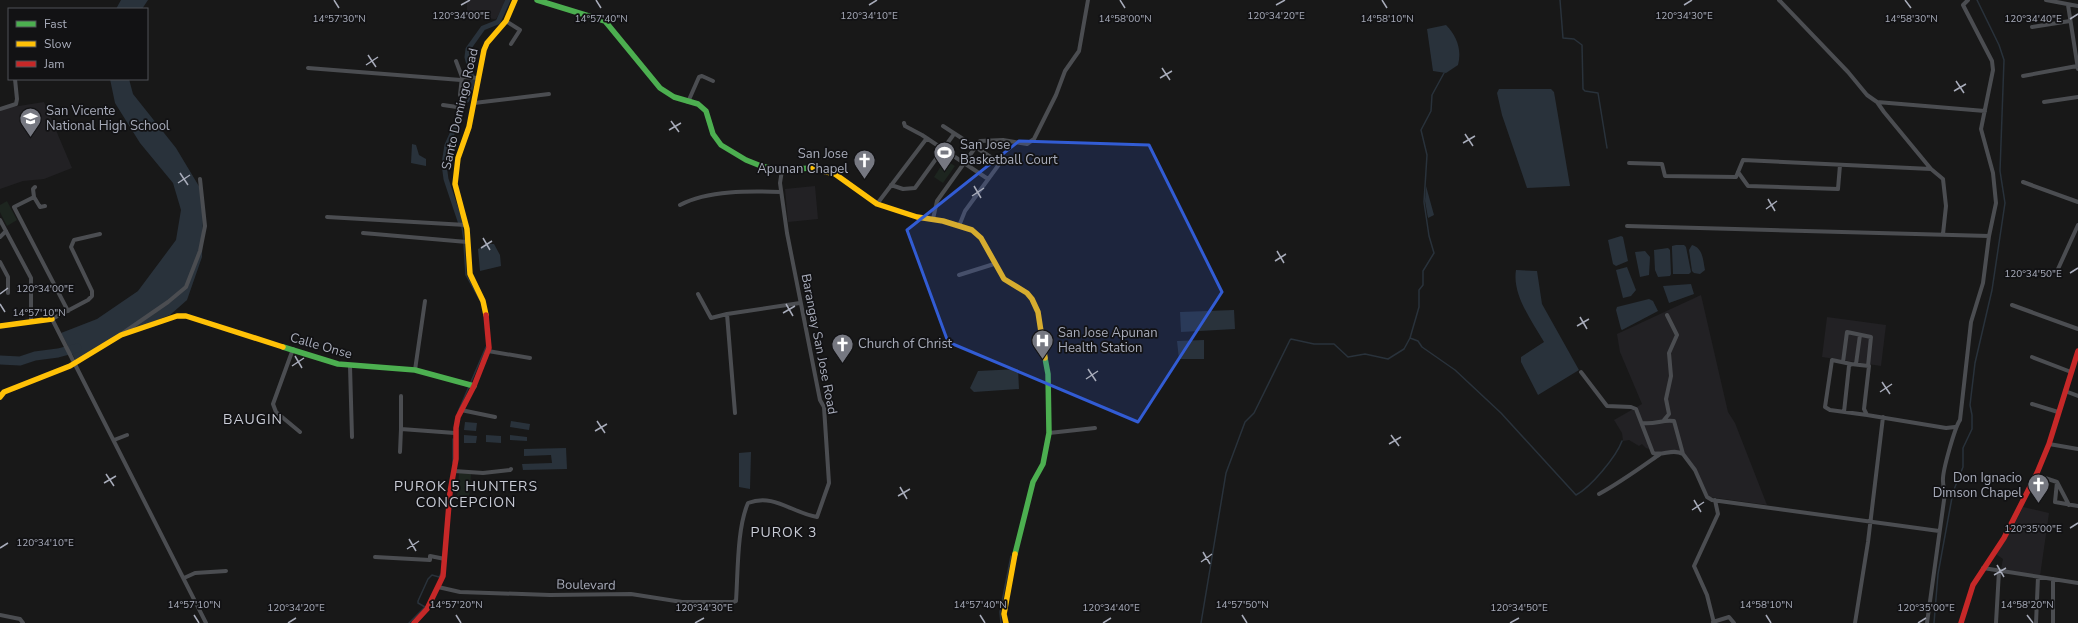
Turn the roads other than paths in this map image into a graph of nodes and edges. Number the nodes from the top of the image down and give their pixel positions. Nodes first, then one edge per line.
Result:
1 (515, 0) edge
2 (537, 0) edge
3 (1088, 0) edge
4 (1779, 0) edge
5 (1968, 0) edge
6 (2046, 0) edge
7 (2068, 5) junction
8 (2078, 6) edge
9 (506, 21) junction
10 (2070, 21) junction
11 (2032, 27) dead end
12 (2072, 38) junction
13 (2078, 38) edge
14 (511, 44) dead end
15 (456, 61) dead end
16 (308, 68) dead end
17 (2078, 68) edge
18 (2023, 76) dead end
19 (462, 78) junction
20 (475, 78) junction
21 (15, 80) edge
22 (713, 81) dead end
23 (549, 94) dead end
24 (2078, 97) edge
25 (688, 102) junction
26 (1877, 102) junction
27 (2044, 102) dead end
28 (474, 103) junction
29 (443, 105) dead end
30 (0, 108) edge
31 (1985, 110) junction
32 (904, 123) dead end
33 (943, 126) dead end
34 (954, 134) junction
35 (927, 138) junction
36 (975, 148) junction
37 (943, 149) junction
38 (1628, 163) dead end
39 (964, 164) junction
40 (1840, 164) junction
41 (1930, 169) junction
42 (782, 170) junction
43 (1738, 172) junction
44 (200, 179) dead end
45 (988, 179) junction
46 (2023, 182) dead end
47 (891, 185) junction
48 (35, 187) dead end
49 (781, 192) junction
50 (34, 197) junction
51 (2078, 202) edge
52 (877, 204) junction
53 (680, 205) dead end
54 (45, 206) dead end
55 (327, 216) dead end
56 (934, 219) junction
57 (0, 220) edge
58 (466, 225) junction
59 (2078, 225) edge
60 (959, 226) junction
61 (1627, 226) dead end
62 (6, 231) junction
63 (363, 233) dead end
64 (100, 234) dead end
65 (1943, 234) junction
66 (1989, 236) junction
67 (2076, 236) edge
68 (0, 237) edge
69 (467, 242) junction
70 (0, 262) edge
71 (994, 264) junction
72 (2058, 269) dead end
73 (959, 275) dead end
74 (8, 293) dead end
75 (698, 294) dead end
76 (425, 301) dead end
77 (800, 302) junction
78 (2012, 305) dead end
79 (68, 311) junction
80 (727, 314) junction
81 (1667, 315) dead end
82 (52, 319) junction
83 (31, 322) junction
84 (0, 326) edge
85 (2078, 329) edge
86 (121, 335) junction
87 (1860, 335) junction
88 (292, 349) junction
89 (488, 351) junction
90 (2078, 351) edge
91 (2032, 357) dead end
92 (530, 358) dead end
93 (1844, 362) junction
94 (74, 364) junction
95 (1854, 364) junction
96 (350, 366) junction
97 (1868, 366) junction
98 (415, 370) junction
99 (1581, 372) dead end
100 (2071, 372) junction
101 (471, 385) junction
102 (2065, 391) junction
103 (401, 396) dead end
104 (2078, 396) edge
105 (0, 397) edge
106 (2032, 404) dead end
107 (461, 410) junction
108 (1844, 412) junction
109 (2058, 412) junction
110 (735, 413) dead end
111 (1867, 415) junction
112 (495, 417) dead end
113 (1883, 417) junction
114 (1664, 421) junction
115 (1642, 423) junction
116 (1955, 427) junction
117 (1095, 428) dead end
118 (401, 429) junction
119 (300, 432) dead end
120 (454, 433) junction
121 (1049, 433) junction
122 (127, 435) dead end
123 (352, 437) dead end
124 (114, 440) junction
125 (2049, 444) junction
126 (2078, 449) edge
127 (400, 452) dead end
128 (1662, 453) junction
129 (1683, 454) junction
130 (511, 469) dead end
131 (454, 471) junction
132 (2036, 475) junction
133 (2057, 482) junction
134 (1599, 494) dead end
135 (1715, 500) junction
136 (2069, 505) junction
137 (2078, 506) edge
138 (1869, 522) junction
139 (1939, 531) junction
140 (375, 557) dead end
141 (444, 559) junction
142 (1983, 568) junction
143 (226, 571) dead end
144 (1999, 571) junction
145 (2038, 577) junction
146 (184, 578) junction
147 (2053, 579) junction
148 (2078, 583) edge
149 (438, 587) junction
150 (733, 602) joint
151 (0, 615) edge
152 (1713, 622) edge
153 (23, 623) edge
154 (206, 623) edge
155 (414, 623) edge
156 (1006, 623) edge
157 (1734, 623) edge
158 (1855, 623) edge
159 (1927, 623) edge
160 (1961, 623) edge
161 (1996, 623) edge
162 (2036, 623) edge
163 (2053, 623) edge

1 - 9 street, Santo Domingo Road
2 - 25 street
3 - 36 street
4 - 26 street
5 - 31 street
6 - 7 street
7 - 8 street
7 - 10 street
9 - 14 street
9 - 20 street, Santo Domingo Road
10 - 11 street
10 - 12 street
12 - 13 street
12 - 17 street
15 - 19 street
16 - 19 street
17 - 18 street
19 - 20 street
19 - 29 street
20 - 28 street, Santo Domingo Road
21 - 30 street
22 - 25 street
23 - 28 street
24 - 27 street
25 - 42 street
26 - 31 street
26 - 41 street
28 - 58 street, Santo Domingo Road
31 - 66 street
32 - 35 street
33 - 34 street
34 - 36 street
34 - 37 street
35 - 37 street
35 - 47 street
36 - 39 street
36 - 45 street
37 - 39 street
37 - 47 street
38 - 43 street
39 - 45 street
39 - 56 street
40 - 41 street
40 - 43 street
40 - 43 street
41 - 65 street
42 - 49 street, Barangay San Jose Road
42 - 52 street
44 - 86 street
45 - 60 street
46 - 51 street
47 - 52 street
48 - 50 street
49 - 53 street
49 - 77 street, Barangay San Jose Road
50 - 54 street
50 - 79 street
52 - 56 street
55 - 58 street
56 - 60 street
57 - 62 street
58 - 69 street, Santo Domingo Road
59 - 67 street
60 - 71 street
61 - 65 street
62 - 68 street
62 - 83 street
63 - 69 street
64 - 79 street
65 - 66 street
66 - 116 street
67 - 72 street
69 - 89 street, Santo Domingo Road
70 - 74 street
71 - 73 street
71 - 121 street
75 - 80 street
76 - 98 street
77 - 80 street
77 - 150 street, Barangay San Jose Road
78 - 85 street
79 - 82 street
80 - 110 street
81 - 114 street
82 - 83 street
82 - 94 street
83 - 84 street
86 - 88 street, Calle Onse
86 - 94 street, Calle Onse
87 - 93 street
87 - 95 street
87 - 97 street
88 - 96 street, Calle Onse
88 - 119 street
89 - 92 street
89 - 101 street, Santo Domingo Road
90 - 100 street
91 - 100 street
93 - 95 street
93 - 108 street
94 - 105 street, Calle Onse
94 - 124 street
95 - 97 street
95 - 108 street
96 - 98 street, Calle Onse
96 - 123 street
97 - 111 street
98 - 101 street, Calle Onse
99 - 115 street
100 - 102 street
101 - 107 street, Santo Domingo Road
102 - 104 street
102 - 109 street
103 - 118 street
106 - 109 street
107 - 112 street
107 - 120 street, Santo Domingo Road
108 - 111 street
109 - 125 street
111 - 113 street
113 - 116 street
113 - 138 street
114 - 115 street
114 - 129 street
115 - 128 street
116 - 139 street
117 - 121 street
118 - 120 street
118 - 127 street
120 - 131 street, Santo Domingo Road
121 - 156 street
122 - 124 street
124 - 146 street
125 - 126 street
125 - 132 street
128 - 129 street
128 - 134 street
129 - 135 street
130 - 131 street
131 - 141 street, Santo Domingo Road
132 - 133 street
132 - 142 street
133 - 136 street
133 - 136 street
135 - 138 street
135 - 152 street
136 - 137 street
138 - 139 street
138 - 158 street
139 - 159 street
140 - 141 street
141 - 149 street, Santo Domingo Road
142 - 144 street
142 - 160 street
143 - 146 street
144 - 145 street
144 - 161 street
145 - 147 street
145 - 162 street
146 - 154 street
147 - 148 street
147 - 163 street
149 - 150 street, Boulevard
149 - 155 street, Santo Domingo Road
151 - 153 street
152 - 157 street

